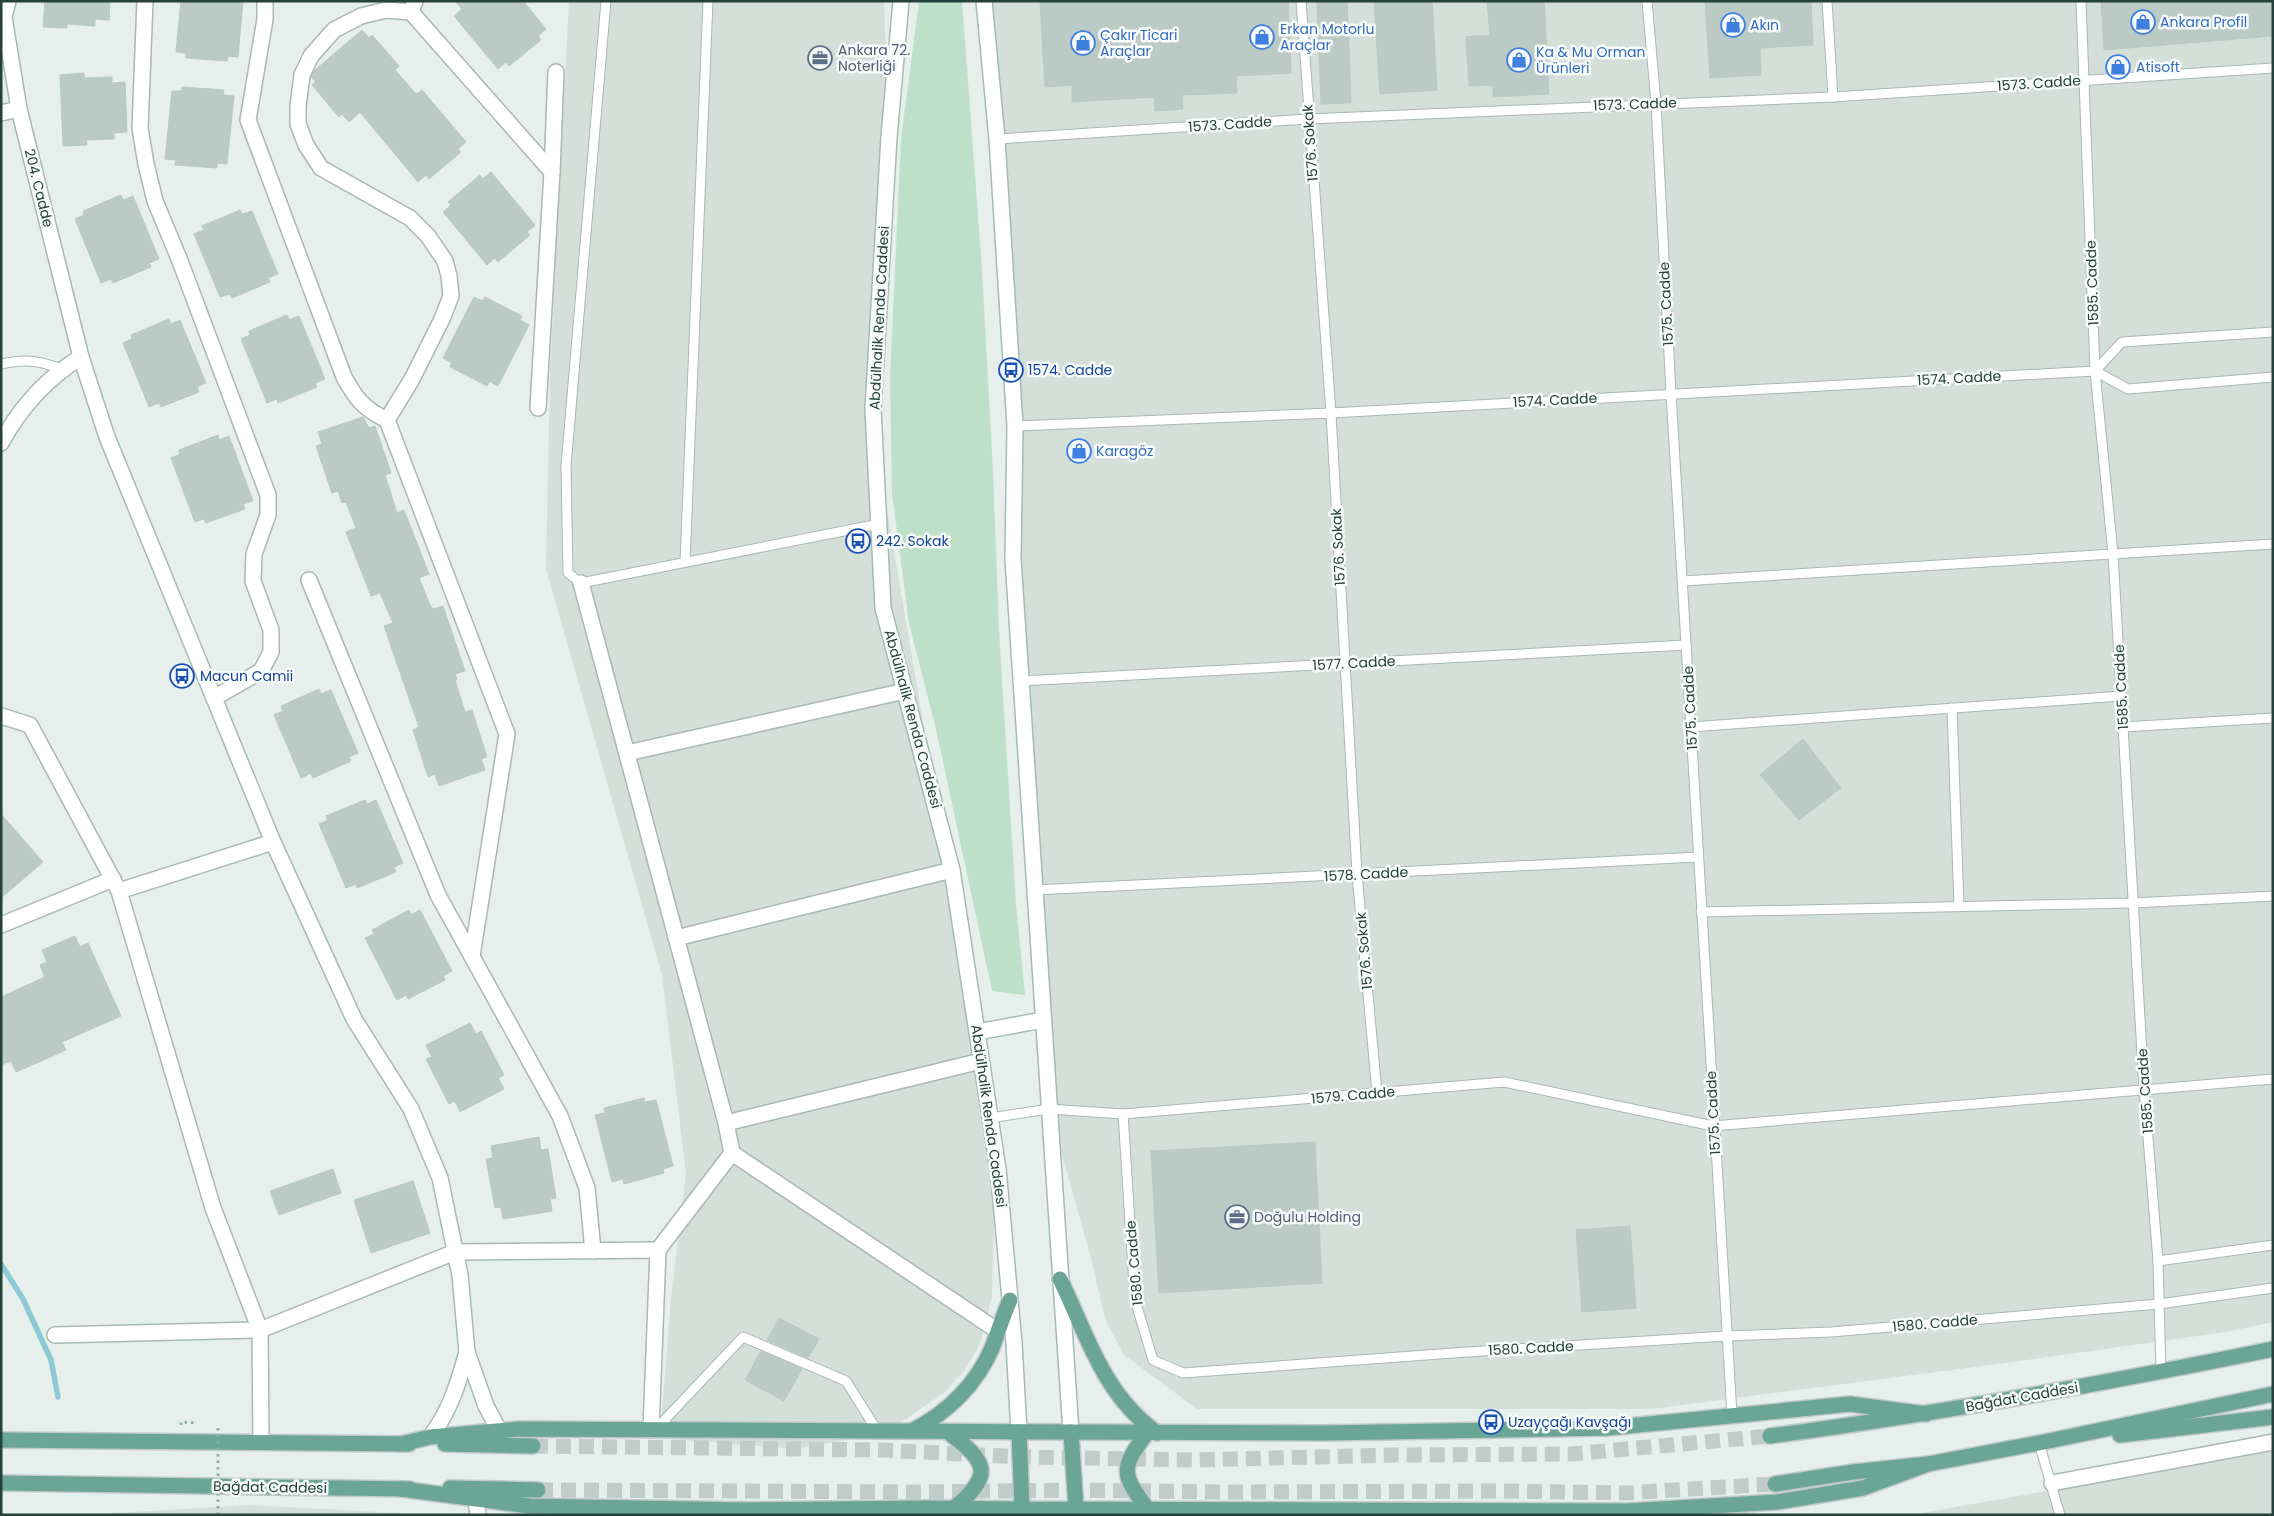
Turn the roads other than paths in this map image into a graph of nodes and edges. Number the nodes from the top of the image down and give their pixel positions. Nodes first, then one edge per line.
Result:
1 (8, 1) edge
2 (145, 1) edge
3 (265, 1) edge
4 (606, 1) edge
5 (708, 1) edge
6 (901, 1) edge
7 (984, 1) edge
8 (1301, 1) edge
9 (1647, 1) edge
10 (1827, 1) edge
11 (2082, 1) edge
12 (413, 7) edge
13 (2, 16) edge
14 (2273, 68) edge
15 (556, 72) dead end
16 (2085, 80) junction
17 (1833, 97) junction
18 (1656, 103) junction
19 (19, 109) junction
20 (1, 113) edge
21 (1308, 119) junction
22 (997, 139) junction
23 (552, 172) junction
24 (2273, 332) edge
25 (81, 357) junction
26 (1, 364) edge
27 (61, 369) junction
28 (2096, 371) junction
29 (2273, 376) edge
30 (1671, 393) junction
31 (538, 408) dead end
32 (1331, 413) junction
33 (387, 420) junction
34 (1014, 426) junction
35 (1, 442) edge
36 (879, 524) junction
37 (2273, 544) edge
38 (2113, 554) junction
39 (685, 562) junction
40 (309, 580) dead end
41 (1683, 581) junction
42 (582, 584) junction
43 (1686, 645) junction
44 (1344, 664) junction
45 (1021, 681) junction
46 (905, 691) junction
47 (2121, 696) junction
48 (214, 698) junction
49 (1952, 708) junction
50 (1, 716) edge
51 (2273, 718) edge
52 (1691, 727) junction
53 (2123, 727) junction
54 (627, 753) junction
55 (273, 842) junction
56 (1698, 857) junction
57 (952, 870) junction
58 (1357, 874) junction
59 (116, 885) junction
60 (1035, 890) junction
61 (2273, 896) edge
62 (2133, 903) junction
63 (1959, 906) junction
64 (1702, 912) junction
65 (1, 925) edge
66 (676, 938) junction
67 (472, 956) junction
68 (1043, 1020) junction
69 (977, 1032) junction
70 (980, 1062) junction
71 (2273, 1079) edge
72 (2144, 1088) junction
73 (1378, 1093) junction
74 (1049, 1108) junction
75 (1123, 1114) junction
76 (990, 1118) junction
77 (726, 1122) junction
78 (1713, 1126) junction
79 (732, 1153) junction
80 (2273, 1245) edge
81 (658, 1250) junction
82 (593, 1251) junction
83 (455, 1252) junction
84 (2158, 1261) junction
85 (1060, 1279) junction
86 (2273, 1288) edge
87 (1010, 1300) junction
88 (2159, 1304) junction
89 (260, 1330) junction
90 (998, 1331) junction
91 (55, 1335) dead end
92 (1726, 1336) junction
93 (2273, 1349) edge
94 (467, 1352) junction
95 (2161, 1372) junction
96 (2273, 1394) edge
97 (1926, 1414) junction
98 (1732, 1416) junction
99 (2273, 1417) edge
100 (498, 1430) junction
101 (653, 1430) junction
102 (878, 1432) junction
103 (910, 1432) junction
104 (948, 1432) junction
105 (1019, 1432) junction
106 (1071, 1432) junction
107 (1152, 1433) junction
108 (1770, 1436) tunnel mouth
109 (430, 1437) junction
110 (1, 1440) edge
111 (261, 1442) junction
112 (2273, 1442) edge
113 (2039, 1443) junction
114 (401, 1444) junction
115 (533, 1446) tunnel mouth
116 (1928, 1464) junction
117 (1, 1483) edge
118 (2052, 1483) junction
119 (1775, 1484) tunnel mouth
120 (401, 1489) junction
121 (538, 1490) tunnel mouth
122 (477, 1507) edge
123 (1148, 1510) junction
124 (1684, 1511) edge
125 (948, 1512) edge
126 (1022, 1512) edge
127 (1076, 1512) edge
128 (1183, 1512) edge
129 (1324, 1513) edge
130 (1627, 1513) edge
131 (2060, 1515) edge

1 - 13 street, 204. Cadde
2 - 48 street
3 - 33 street
4 - 42 lane
5 - 39 lane
6 - 36 street, Abdülhalik Renda Caddesi
7 - 22 street
8 - 21 lane, 1576. Sokak
9 - 18 lane, 1575. Cadde
10 - 17 lane
11 - 16 lane, 1585. Cadde
12 - 23 street
12 - 33 street
13 - 19 street, 204. Cadde
14 - 16 lane, 1573. Cadde
15 - 23 street
16 - 17 lane, 1573. Cadde
16 - 28 lane, 1585. Cadde
17 - 18 lane, 1573. Cadde
18 - 21 lane, 1573. Cadde
18 - 30 lane, 1575. Cadde
19 - 20 street
19 - 25 street, 204. Cadde
21 - 22 lane, 1573. Cadde
21 - 32 lane, 1576. Sokak
22 - 34 street
23 - 31 street
24 - 28 lane
25 - 27 street
25 - 48 street, 204. Cadde
26 - 27 lane
27 - 35 street
28 - 29 lane
28 - 30 lane, 1574. Cadde
28 - 38 lane, 1585. Cadde
30 - 32 lane, 1574. Cadde
30 - 41 lane, 1575. Cadde
32 - 34 lane, 1574. Cadde
32 - 44 lane, 1576. Sokak
33 - 67 street
34 - 45 street
36 - 39 lane
36 - 46 street, Abdülhalik Renda Caddesi
37 - 38 lane
38 - 41 lane
38 - 47 lane, 1585. Cadde
39 - 42 lane
40 - 67 street
41 - 43 lane, 1575. Cadde
42 - 54 street
43 - 44 lane, 1577. Cadde
43 - 52 lane, 1575. Cadde
44 - 45 lane, 1577. Cadde
44 - 58 lane, 1576. Sokak
45 - 60 street
46 - 54 street
46 - 57 street, Abdülhalik Renda Caddesi
47 - 49 lane
47 - 53 lane, 1585. Cadde
48 - 55 street, 204. Cadde
49 - 52 lane
49 - 63 lane
50 - 59 street
51 - 53 lane
52 - 56 lane, 1575. Cadde
53 - 62 lane, 1585. Cadde
54 - 66 street
55 - 59 street
55 - 83 street, 204. Cadde
56 - 58 lane, 1578. Cadde
56 - 64 lane, 1575. Cadde
57 - 66 street
57 - 69 street, Abdülhalik Renda Caddesi
58 - 60 lane, 1578. Cadde
58 - 73 lane, 1576. Sokak
59 - 65 street
59 - 89 street
60 - 68 street
61 - 62 lane
62 - 63 lane
62 - 72 lane, 1585. Cadde
63 - 64 lane
64 - 78 lane, 1575. Cadde
66 - 77 street
67 - 82 street
68 - 69 street
68 - 74 street
69 - 70 street, Abdülhalik Renda Caddesi
70 - 76 street, Abdülhalik Renda Caddesi
70 - 77 street
71 - 72 lane, 1579. Cadde
72 - 78 lane, 1579. Cadde
72 - 84 lane, 1585. Cadde
73 - 75 lane, 1579. Cadde
73 - 78 lane, 1579. Cadde
74 - 75 lane, 1579. Cadde
74 - 76 lane, 1579. Cadde
74 - 85 street
75 - 92 lane, 1580. Cadde
76 - 87 street, Abdülhalik Renda Caddesi
77 - 79 street
78 - 92 lane, 1575. Cadde
79 - 81 street
79 - 90 street
80 - 84 lane
81 - 82 street
81 - 101 street
82 - 83 street
83 - 89 street
83 - 94 street, 204. Cadde
84 - 88 lane, 1585. Cadde
85 - 106 street
85 - 107 main road
86 - 88 lane, 1580. Cadde
87 - 90 main road
87 - 105 street, Abdülhalik Renda Caddesi
88 - 92 lane, 1580. Cadde
88 - 95 lane, 1585. Cadde
89 - 91 street
89 - 111 street
90 - 103 main road
92 - 98 lane, 1575. Cadde
93 - 95 main road, Bağdat Caddesi
94 - 100 street
94 - 109 street
95 - 97 main road, Bağdat Caddesi
96 - 113 main road
97 - 98 main road
97 - 108 main road, Bağdat Caddesi
98 - 107 main road
99 - 113 main road
100 - 101 main road
100 - 109 main road
101 - 102 main road
101 - 102 lane
102 - 103 main road
103 - 104 main road
104 - 105 main road
104 - 125 main road
105 - 106 main road
105 - 126 main road
106 - 107 main road
106 - 127 main road
107 - 123 main road
109 - 114 main road
110 - 111 main road
111 - 114 main road
112 - 118 street
113 - 116 main road
113 - 118 lane
114 - 115 main road
116 - 119 main road
116 - 124 main road
117 - 120 main road, Bağdat Caddesi
118 - 131 lane
120 - 121 main road, Bağdat Caddesi
120 - 122 main road
122 - 125 main road
123 - 127 main road
123 - 128 main road
124 - 130 main road
125 - 126 main road
126 - 127 main road
128 - 129 main road
129 - 130 main road

